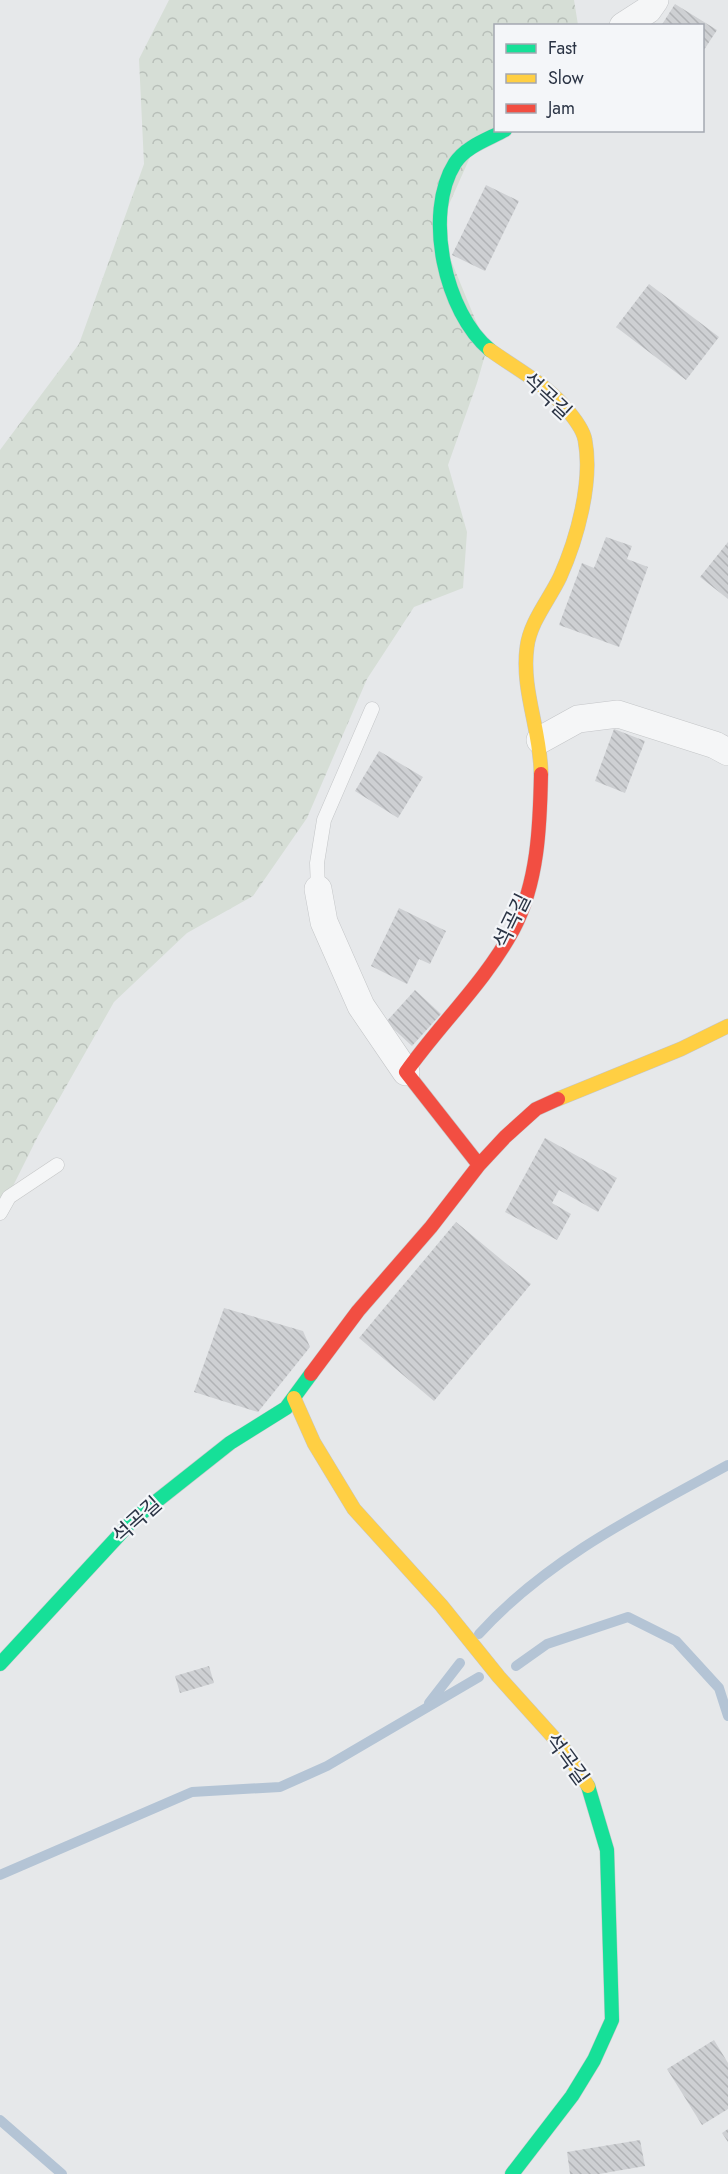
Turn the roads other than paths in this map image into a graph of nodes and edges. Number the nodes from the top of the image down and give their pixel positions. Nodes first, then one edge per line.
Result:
1 (655, 0) edge
2 (626, 24) edge
3 (501, 132) edge
4 (372, 709) dead end
5 (540, 740) junction
6 (728, 752) edge
7 (318, 889) joint
8 (728, 1026) edge
9 (406, 1072) junction
10 (57, 1165) dead end
11 (479, 1165) junction
12 (0, 1213) edge
13 (294, 1398) junction
14 (0, 1664) edge
15 (512, 2174) edge

1 - 2 street
3 - 5 street, 석곡길
4 - 7 lane
5 - 6 street
5 - 9 street, 석곡길
7 - 9 street
8 - 11 street, 석곡길
9 - 11 street
10 - 12 lane
11 - 13 street, 석곡길
13 - 14 street, 석곡길
13 - 15 street, 석곡길

